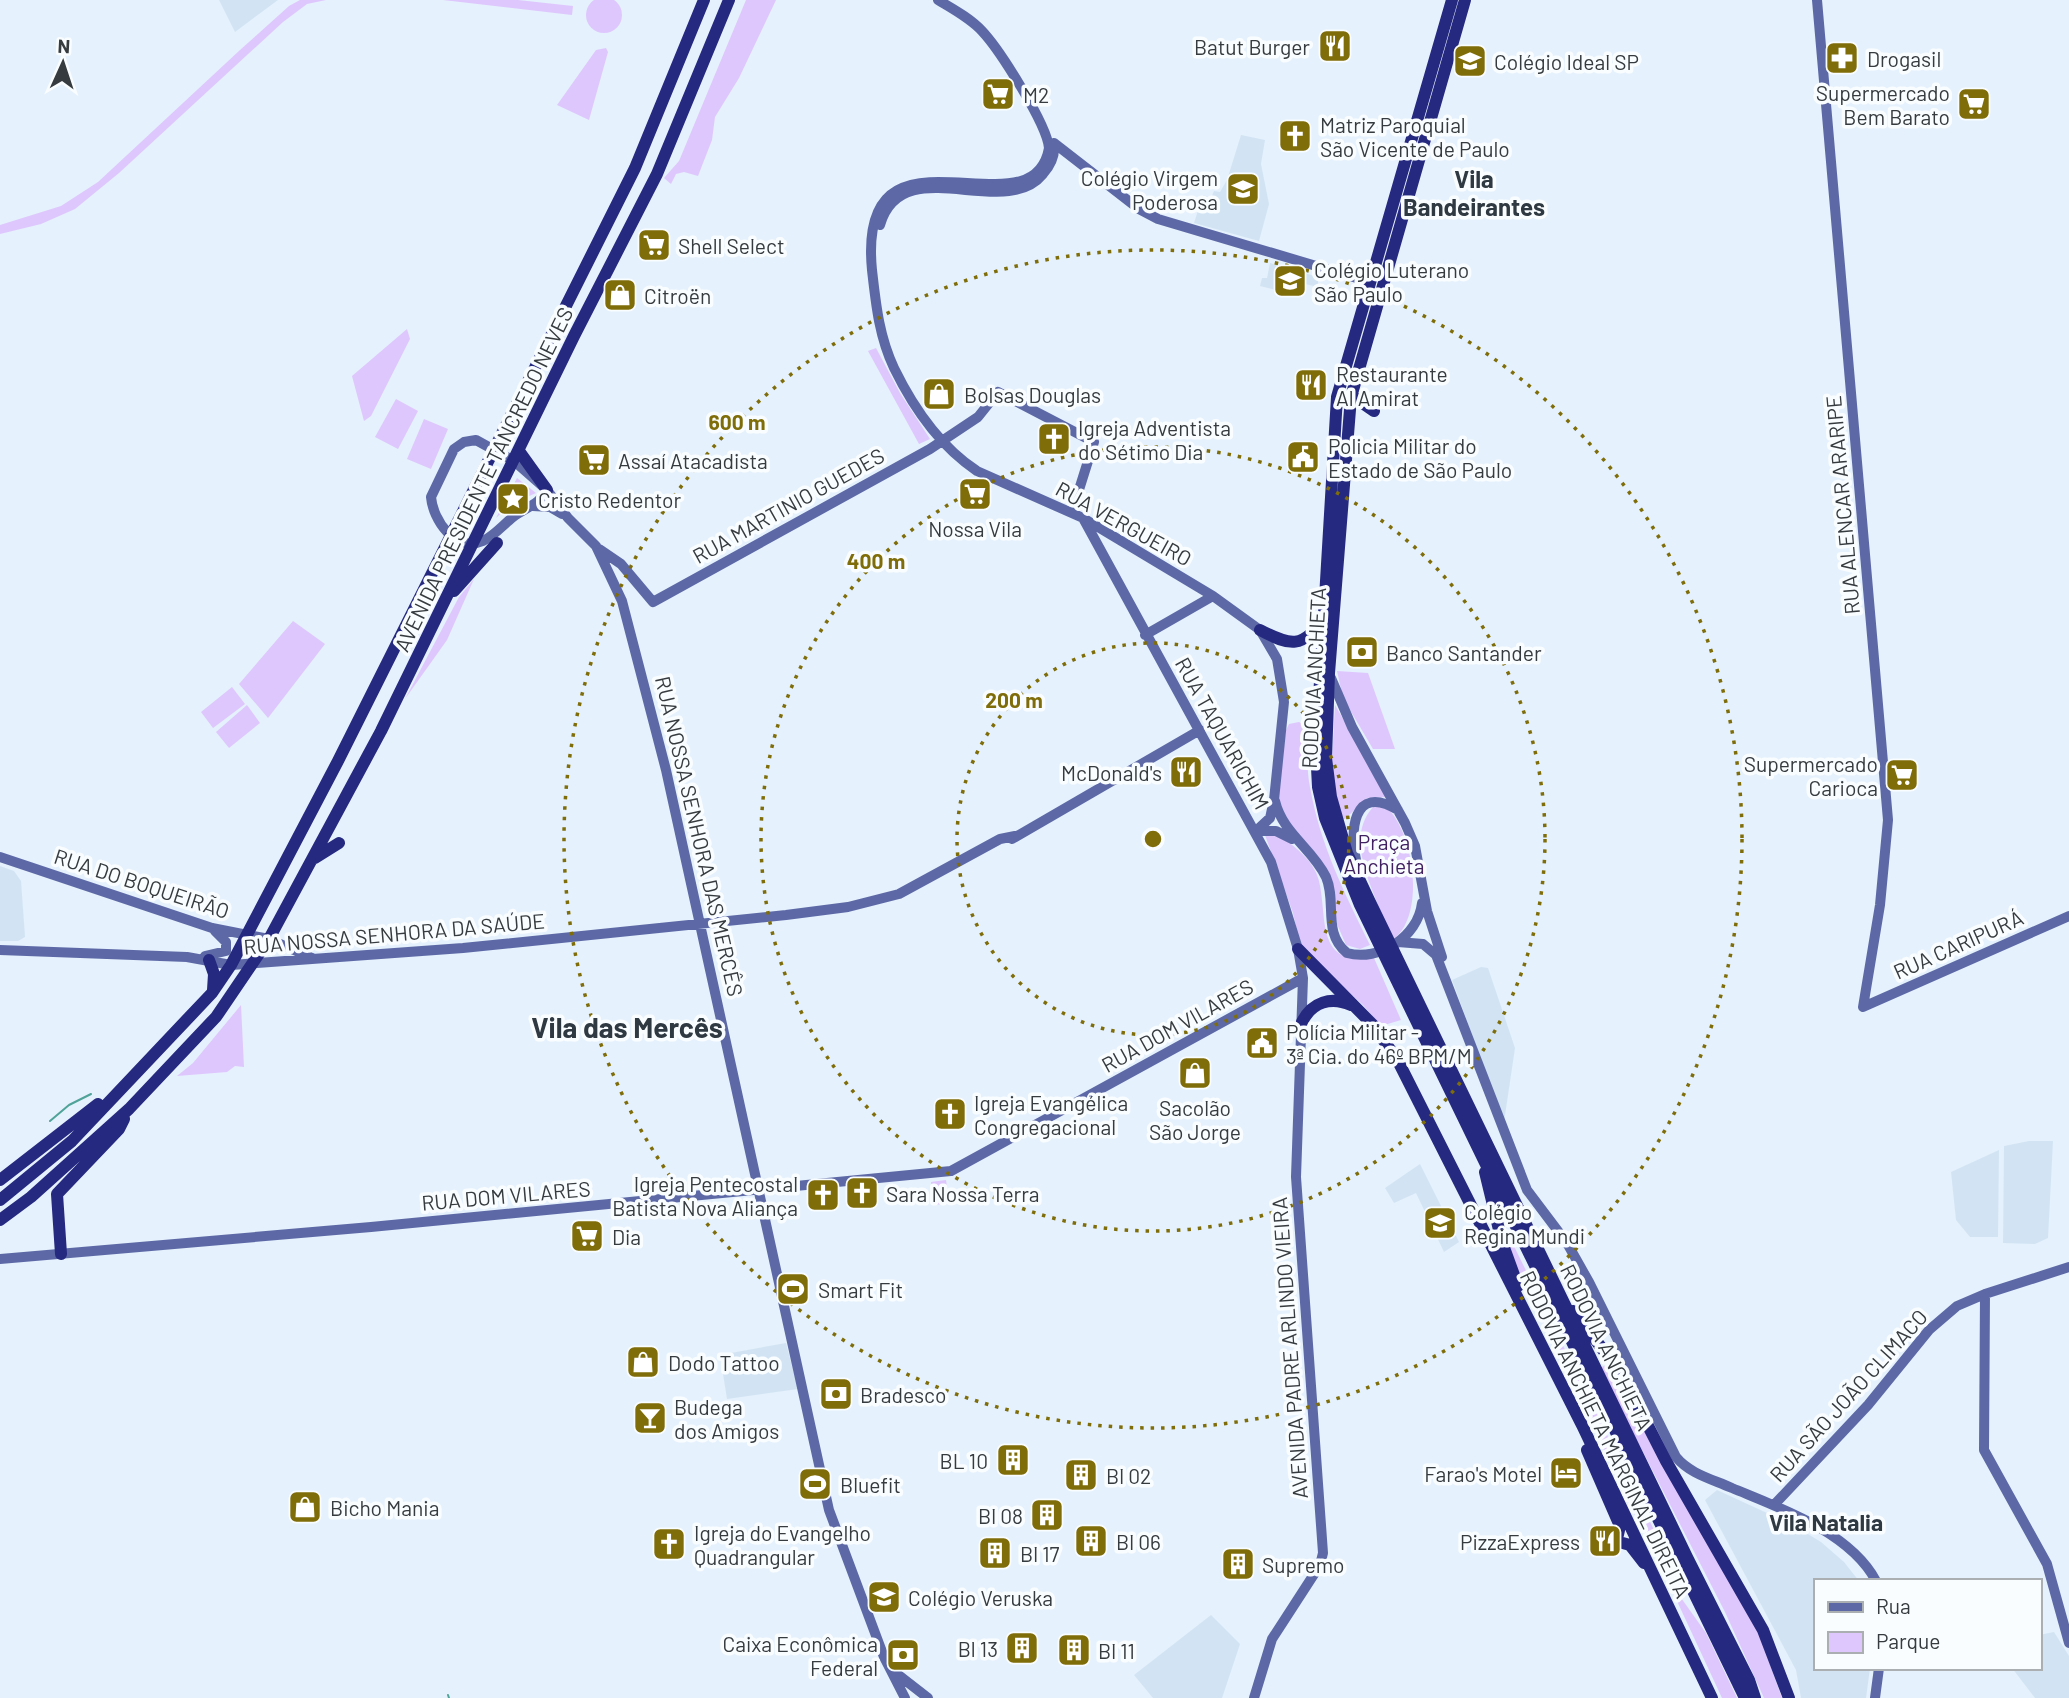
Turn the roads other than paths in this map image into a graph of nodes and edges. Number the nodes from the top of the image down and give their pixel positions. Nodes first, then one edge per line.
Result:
1 (704, 0) edge
2 (729, 0) edge
3 (938, 0) edge
4 (1452, 0) edge
5 (1465, 0) edge
6 (1817, 0) edge
7 (1034, 112) junction
8 (1054, 143) junction
9 (872, 271) junction
10 (1370, 282) junction
11 (1351, 395) junction
12 (1374, 411) dead end
13 (942, 441) junction
14 (494, 449) junction
15 (516, 456) junction
16 (547, 490) junction
17 (533, 506) junction
18 (1072, 512) junction
19 (568, 518) junction
20 (1083, 518) junction
21 (449, 535) junction
22 (472, 543) junction
23 (497, 543) dead end
24 (596, 546) junction
25 (1213, 596) junction
26 (444, 602) junction
27 (1324, 618) junction
28 (1260, 630) junction
29 (1145, 635) junction
30 (1329, 673) junction
31 (1200, 730) junction
32 (1274, 800) junction
33 (1399, 810) junction
34 (1256, 831) junction
35 (1297, 842) junction
36 (339, 843) dead end
37 (0, 857) edge
38 (313, 860) junction
39 (1360, 882) junction
40 (1423, 896) junction
41 (1364, 903) junction
42 (2069, 916) edge
43 (699, 923) junction
44 (212, 928) junction
45 (248, 935) junction
46 (270, 939) junction
47 (1398, 942) junction
48 (1298, 949) junction
49 (0, 950) edge
50 (187, 957) junction
51 (312, 958) junction
52 (209, 960) junction
53 (252, 964) junction
54 (231, 965) junction
55 (1399, 975) junction
56 (1303, 978) junction
57 (1451, 992) junction
58 (212, 993) junction
59 (1354, 1007) junction
60 (1863, 1007) joint
61 (1302, 1023) junction
62 (124, 1086) junction
63 (129, 1109) junction
64 (1481, 1155) junction
65 (0, 1180) edge
66 (759, 1190) junction
67 (0, 1200) edge
68 (0, 1220) edge
69 (61, 1254) junction
70 (0, 1259) edge
71 (2069, 1266) edge
72 (1985, 1294) junction
73 (1561, 1297) junction
74 (1538, 1337) junction
75 (1582, 1425) junction
76 (1774, 1505) junction
77 (1653, 1570) junction
78 (1875, 1579) edge
79 (2069, 1643) edge
80 (889, 1668) junction
81 (1880, 1670) edge
82 (919, 1691) junction
83 (906, 1698) edge
84 (928, 1698) edge
85 (1254, 1698) edge
86 (1712, 1698) edge
87 (1745, 1698) edge
88 (1755, 1698) edge
89 (1789, 1698) edge
90 (1875, 1698) edge

1 - 14 highway, AVENIDA PRESIDENTE TANCREDO NEVES
2 - 15 highway, AVENIDA PRESIDENTE TANCREDO NEVES
3 - 7 main road, RUA VERGUEIRO
4 - 10 highway, RODOVIA ANCHIETA
5 - 11 highway, RODOVIA ANCHIETA
6 - 60 main road, RUA ALENCAR ARARIPE
7 - 8 main road, RUA VERGUEIRO
7 - 9 main road, RUA VERGUEIRO
8 - 9 main road, RUA VERGUEIRO
8 - 10 main road
9 - 13 main road, RUA VERGUEIRO
10 - 27 highway, RODOVIA ANCHIETA
11 - 12 highway
11 - 30 highway, RODOVIA ANCHIETA
13 - 18 main road, RUA VERGUEIRO
13 - 18 main road, RUA MARTINIO GUEDES
13 - 24 main road, RUA MARTINIO GUEDES
14 - 15 main road
14 - 21 highway, AVENIDA PRESIDENTE TANCREDO NEVES
14 - 21 main road
15 - 16 highway
15 - 22 highway, AVENIDA PRESIDENTE TANCREDO NEVES
16 - 17 main road
16 - 19 main road, RUA NOSSA SENHORA DAS MERCÊS
17 - 19 main road
17 - 22 main road
18 - 20 main road, RUA VERGUEIRO
19 - 24 main road, RUA NOSSA SENHORA DAS MERCÊS
20 - 25 main road, RUA VERGUEIRO
20 - 29 main road, RUA TAQUARICHIM
21 - 22 main road
21 - 45 highway, AVENIDA PRESIDENTE TANCREDO NEVES
22 - 26 highway, AVENIDA PRESIDENTE TANCREDO NEVES
23 - 26 highway
24 - 43 main road, RUA NOSSA SENHORA DAS MERCÊS
25 - 28 main road, RUA VERGUEIRO
25 - 29 main road
26 - 38 highway, AVENIDA PRESIDENTE TANCREDO NEVES
27 - 28 highway
27 - 41 highway, RODOVIA ANCHIETA
28 - 32 main road, RUA VERGUEIRO
29 - 31 main road, RUA TAQUARICHIM
30 - 33 main road
30 - 39 highway, RODOVIA ANCHIETA
31 - 34 main road, RUA TAQUARICHIM
31 - 43 main road, RUA NOSSA SENHORA DA SAÚDE
32 - 34 main road
32 - 35 main road
33 - 39 main road
33 - 40 main road
34 - 35 main road
34 - 48 main road, RUA TAQUARICHIM
35 - 47 main road
36 - 38 highway
37 - 44 main road, RUA DO BOQUEIRÃO
38 - 46 highway, AVENIDA PRESIDENTE TANCREDO NEVES
39 - 41 highway, RODOVIA ANCHIETA
40 - 47 main road
40 - 57 main road
41 - 55 highway, RODOVIA ANCHIETA
42 - 60 main road, RUA CARIPURÁ
43 - 51 main road, RUA NOSSA SENHORA DA SAÚDE
43 - 66 main road, RUA NOSSA SENHORA DAS MERCÊS
44 - 45 main road, RUA DO BOQUEIRÃO
44 - 50 main road
45 - 46 main road, RUA DO BOQUEIRÃO
45 - 54 highway, AVENIDA PRESIDENTE TANCREDO NEVES
46 - 51 main road, RUA DO BOQUEIRÃO
46 - 53 highway, AVENIDA PRESIDENTE TANCREDO NEVES
47 - 57 main road
48 - 56 main road, RUA TAQUARICHIM
48 - 59 highway, RODOVIA ANCHIETA MARGINAL DIREITA
49 - 50 main road, RUA NOSSA SENHORA DA SAÚDE
50 - 52 main road, RUA NOSSA SENHORA DA SAÚDE
51 - 53 main road, RUA NOSSA SENHORA DA SAÚDE
52 - 54 main road, RUA NOSSA SENHORA DA SAÚDE
52 - 58 highway
53 - 54 main road, RUA NOSSA SENHORA DA SAÚDE
53 - 63 highway, AVENIDA PRESIDENTE TANCREDO NEVES
54 - 58 highway, AVENIDA PRESIDENTE TANCREDO NEVES
55 - 64 highway, RODOVIA ANCHIETA
55 - 73 highway, RODOVIA ANCHIETA
56 - 61 main road, AVENIDA PADRE ARLINDO VIEIRA
56 - 66 main road, RUA DOM VILARES
57 - 76 main road
58 - 62 highway, AVENIDA PRESIDENTE TANCREDO NEVES
59 - 61 highway
59 - 74 highway, RODOVIA ANCHIETA MARGINAL DIREITA
61 - 85 main road, AVENIDA PADRE ARLINDO VIEIRA
62 - 65 highway
62 - 67 highway
63 - 68 highway
63 - 69 highway
64 - 74 highway
64 - 87 highway, RODOVIA ANCHIETA
66 - 69 main road, RUA DOM VILARES
66 - 80 main road, RUA NOSSA SENHORA DAS MERCÊS
69 - 70 main road, RUA DOM VILARES
71 - 72 main road, RUA SÃO JOÃO CLIMACO
72 - 76 main road, RUA SÃO JOÃO CLIMACO
72 - 79 main road
73 - 88 highway, RODOVIA ANCHIETA
73 - 89 highway
74 - 75 highway, RODOVIA ANCHIETA MARGINAL DIREITA
75 - 77 highway, RODOVIA ANCHIETA MARGINAL DIREITA
75 - 77 highway
76 - 78 main road
77 - 86 highway, RODOVIA ANCHIETA MARGINAL DIREITA
80 - 82 main road
80 - 83 main road, RUA NOSSA SENHORA DAS MERCÊS
81 - 90 main road
82 - 83 main road
82 - 84 main road

